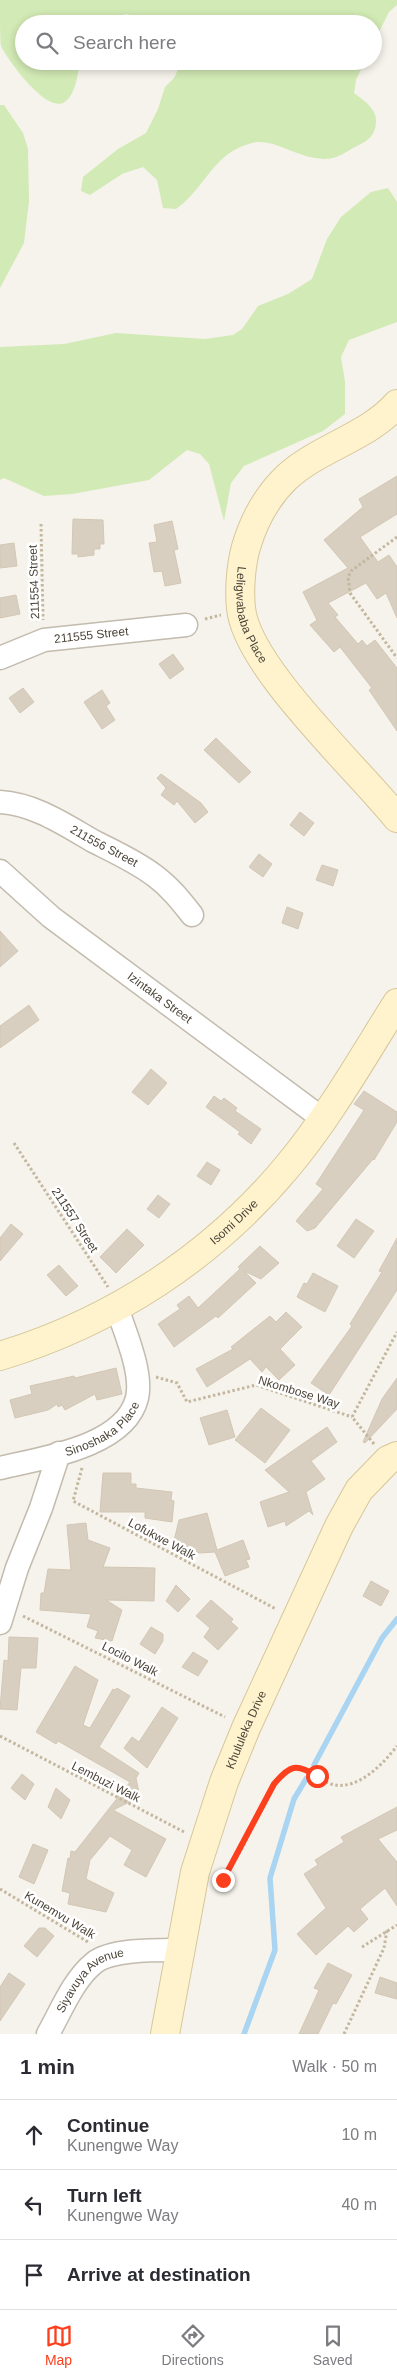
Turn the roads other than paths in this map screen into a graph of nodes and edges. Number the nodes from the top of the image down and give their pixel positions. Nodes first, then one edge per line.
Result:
1 (397, 404) edge
2 (186, 625) road end
3 (0, 658) edge
4 (0, 802) edge
5 (397, 818) edge
6 (0, 871) edge
7 (192, 915) dead end
8 (397, 1003) edge
9 (323, 1119) junction
10 (117, 1308) junction
11 (0, 1356) edge
12 (59, 1453) junction
13 (392, 1458) edge
14 (0, 1468) edge
15 (3, 1615) edge
16 (180, 1950) junction
17 (48, 2034) edge
18 (165, 2034) edge

1 - 5 street, Leligwababa Place
2 - 3 street, 211555 Street
4 - 7 street, 211556 Street
6 - 9 street, Izintaka Street
8 - 9 street, Isomi Drive
9 - 10 street, Isomi Drive
10 - 11 street, Isomi Drive
10 - 12 street, Sinoshaka Place
12 - 14 street, Sinoshaka Place
12 - 15 street
13 - 16 street, Khululeka Drive
16 - 17 street, Siyavuya Avenue
16 - 18 street, Khululeka Drive

